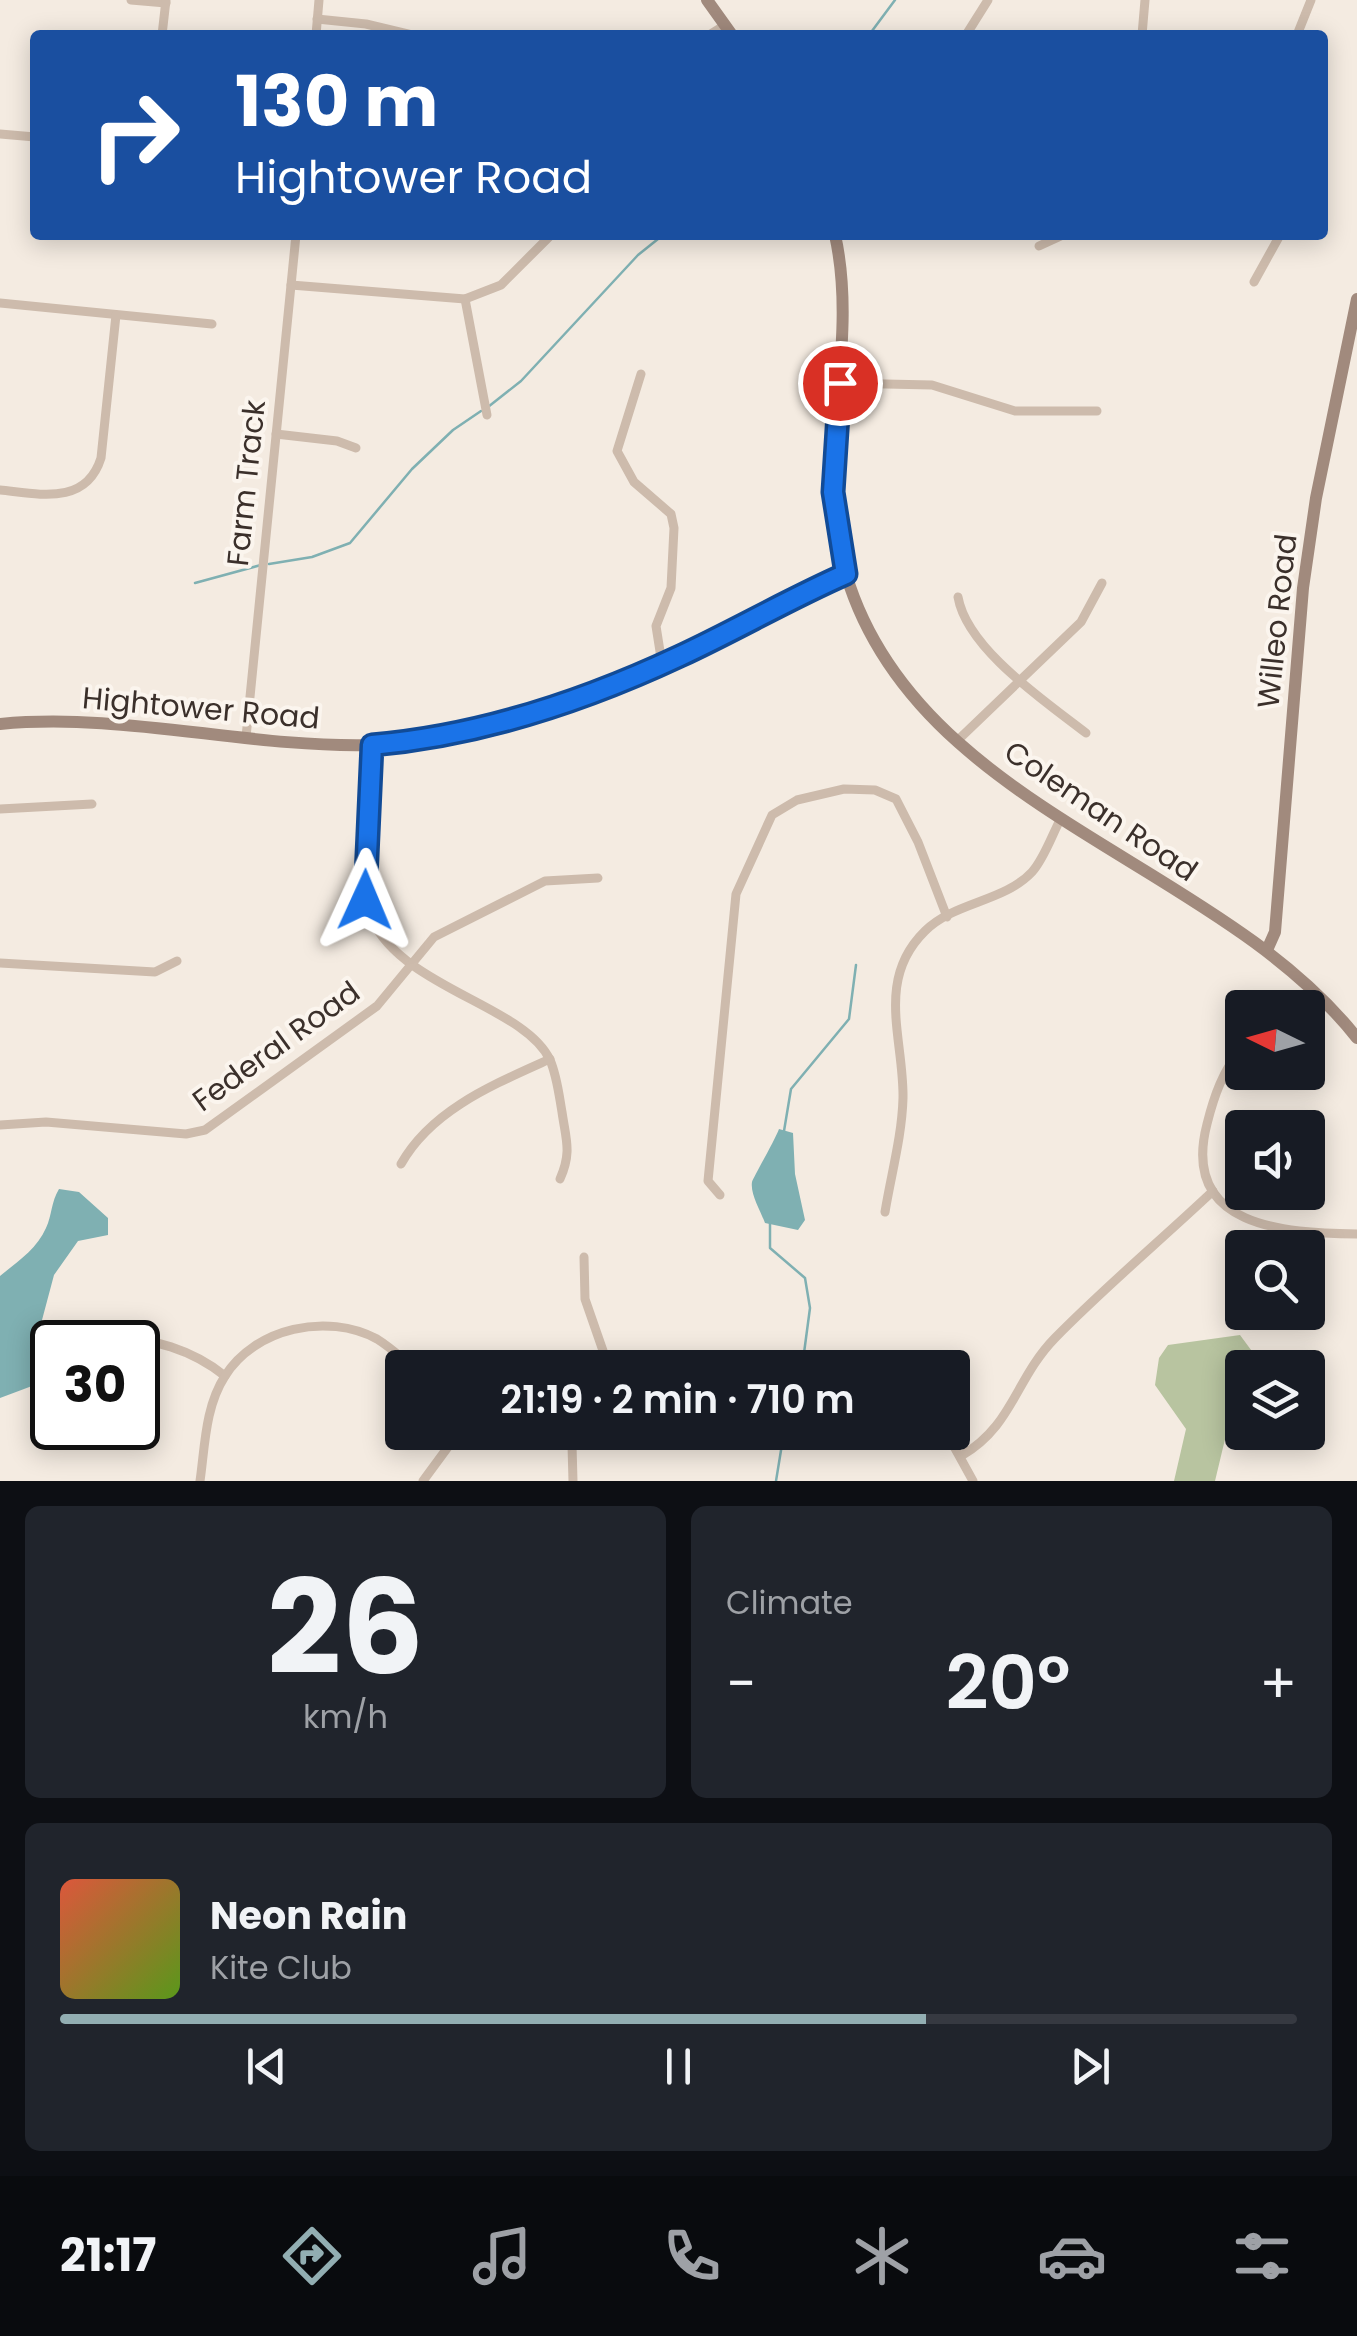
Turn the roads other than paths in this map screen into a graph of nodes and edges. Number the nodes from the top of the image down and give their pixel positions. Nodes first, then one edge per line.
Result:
1 (131, 0) edge
2 (320, 0) edge
3 (707, 0) edge
4 (988, 0) edge
5 (1146, 0) edge
6 (1311, 0) edge
7 (166, 2) edge
8 (318, 19) junction
9 (163, 30) edge
10 (317, 30) edge
11 (391, 30) edge
12 (728, 30) edge
13 (969, 30) edge
14 (1143, 30) edge
15 (1299, 30) edge
16 (0, 134) edge
17 (30, 137) edge
18 (295, 240) edge
19 (546, 240) edge
20 (836, 240) edge
21 (1052, 240) edge
22 (1277, 240) edge
23 (1039, 246) dead end
24 (1254, 282) dead end
25 (291, 284) junction
26 (465, 299) junction
27 (1357, 299) edge
28 (0, 303) edge
29 (116, 314) junction
30 (212, 324) dead end
31 (641, 374) dead end
32 (840, 383) junction
33 (1097, 410) dead end
34 (487, 415) dead end
35 (276, 434) junction
36 (356, 448) dead end
37 (0, 490) edge
38 (846, 574) junction
39 (1102, 583) dead end
40 (958, 597) dead end
41 (662, 664) junction
42 (1021, 680) junction
43 (0, 724) edge
44 (1086, 733) dead end
45 (246, 737) junction
46 (958, 740) junction
47 (372, 745) junction
48 (92, 804) dead end
49 (0, 809) edge
50 (1061, 818) junction
51 (598, 878) dead end
52 (947, 917) junction
53 (1267, 950) junction
54 (177, 962) dead end
55 (412, 962) junction
56 (0, 964) edge
57 (1314, 988) junction
58 (1312, 990) edge
59 (1357, 1038) edge
60 (550, 1058) junction
61 (1225, 1072) edge
62 (0, 1125) edge
63 (401, 1164) dead end
64 (560, 1179) dead end
65 (1213, 1191) junction
66 (720, 1195) dead end
67 (885, 1212) dead end
68 (1357, 1234) edge
69 (584, 1258) dead end
70 (160, 1346) edge
71 (388, 1350) edge
72 (602, 1350) edge
73 (225, 1376) junction
74 (446, 1450) edge
75 (572, 1450) edge
76 (957, 1450) edge
77 (961, 1456) junction
78 (200, 1481) edge
79 (423, 1481) edge
80 (573, 1481) edge
81 (973, 1481) edge

1 - 7 street
2 - 8 street
3 - 12 street
4 - 13 street
5 - 14 street
6 - 15 street
7 - 9 street
8 - 10 street
8 - 11 street
16 - 17 street
18 - 25 street, Farm Track
19 - 26 street
20 - 32 street, Coleman Road
21 - 23 street
22 - 24 street
25 - 26 street
25 - 35 street, Farm Track
26 - 34 street
27 - 53 street, Willeo Road
28 - 29 street
29 - 30 street
29 - 37 street
31 - 41 street
32 - 33 street
32 - 38 street, Coleman Road
35 - 36 street
35 - 45 street, Farm Track
38 - 41 street, Hightower Road
38 - 46 street, Coleman Road
39 - 42 street
40 - 42 street
41 - 47 street, Hightower Road
42 - 44 street
42 - 46 street
43 - 45 street, Hightower Road
45 - 47 street, Hightower Road
46 - 50 street, Coleman Road
47 - 55 street
48 - 49 street
50 - 52 street
50 - 53 street, Coleman Road
51 - 55 street, Federal Road
52 - 66 street
52 - 67 street
53 - 57 street, Coleman Road
54 - 56 street
55 - 60 street
55 - 62 street, Federal Road
57 - 58 street
57 - 59 street, Coleman Road
60 - 63 street
60 - 64 street
61 - 65 street
65 - 68 street
65 - 77 street
69 - 72 street
70 - 73 street
71 - 73 street
73 - 78 street
74 - 79 street
75 - 80 street
76 - 77 street
77 - 81 street

